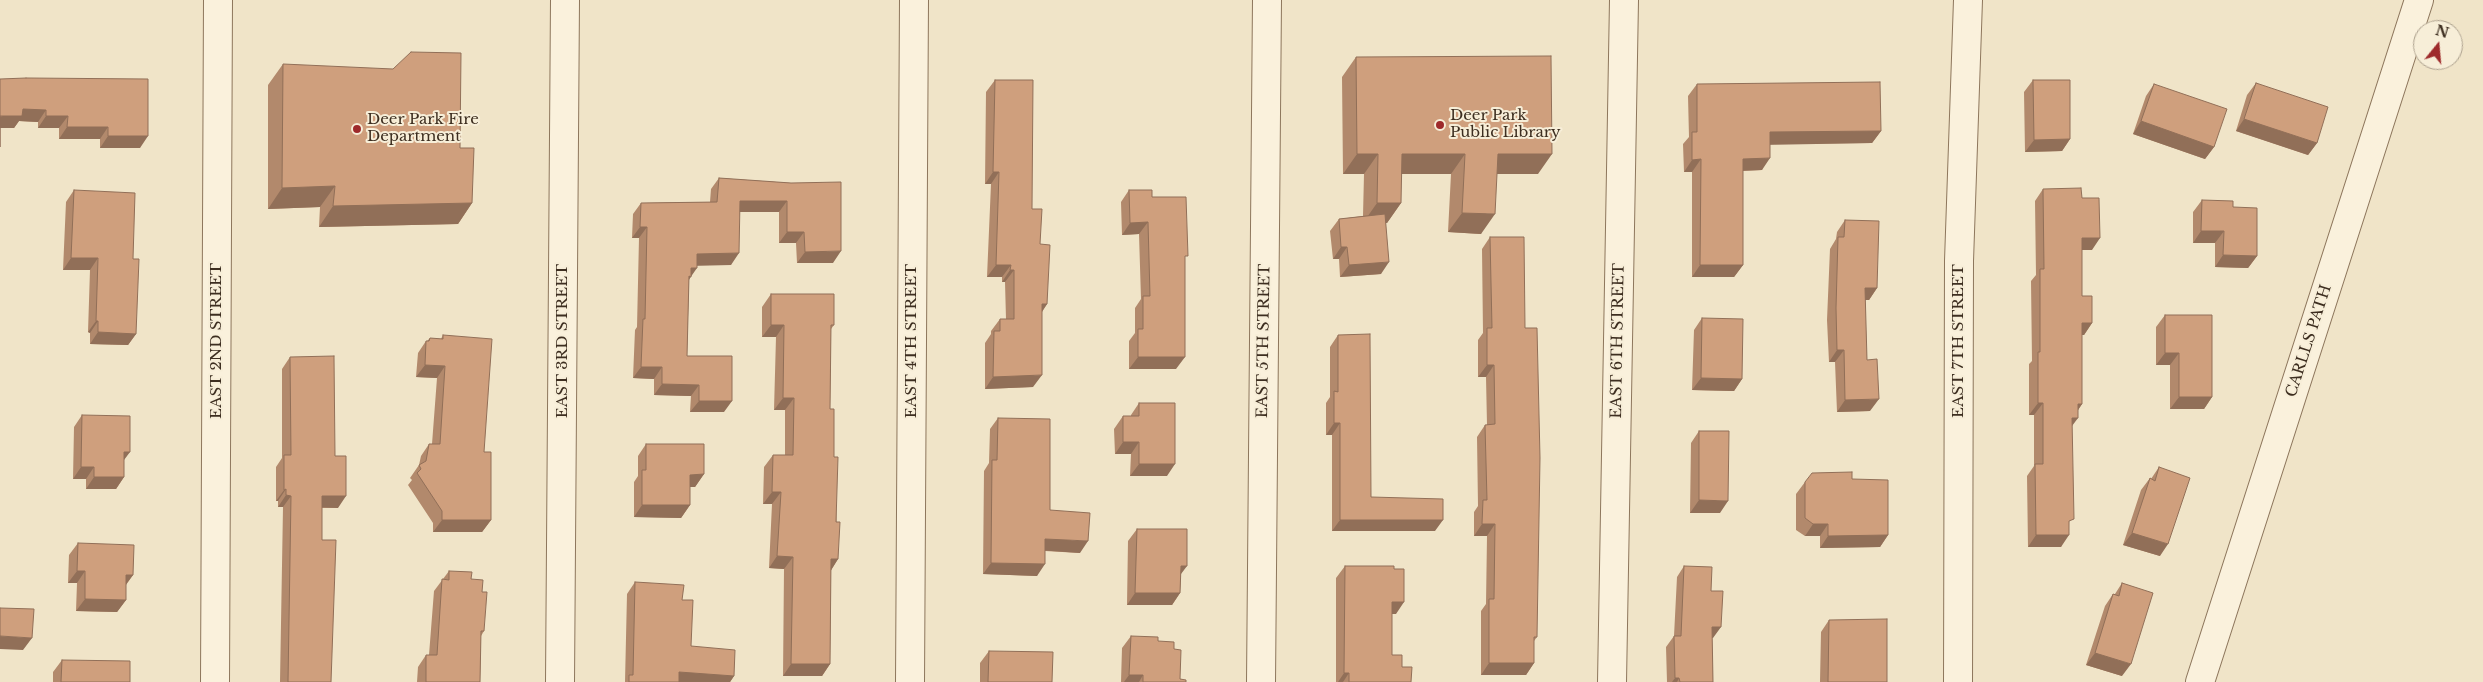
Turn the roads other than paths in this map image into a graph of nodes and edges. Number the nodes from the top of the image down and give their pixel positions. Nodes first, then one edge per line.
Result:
1 (218, 0) edge
2 (566, 0) edge
3 (914, 0) edge
4 (1267, 0) edge
5 (1624, 0) edge
6 (1968, 0) edge
7 (2419, 0) edge
8 (216, 682) edge
9 (560, 682) edge
10 (910, 682) edge
11 (1261, 682) edge
12 (1612, 682) edge
13 (1958, 682) edge
14 (2200, 682) edge

1 - 8 street, EAST 2ND STREET
2 - 9 street, EAST 3RD STREET
3 - 10 street, EAST 4TH STREET
4 - 11 street, EAST 5TH STREET
5 - 12 street, EAST 6TH STREET
6 - 13 street, EAST 7TH STREET
7 - 14 street, CARLLS PATH

